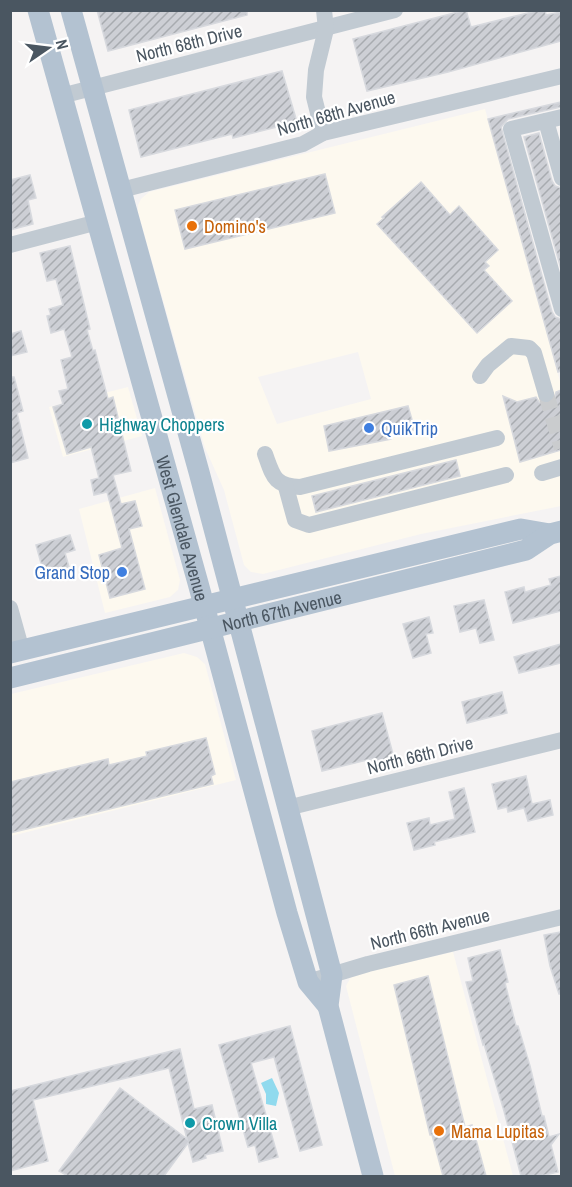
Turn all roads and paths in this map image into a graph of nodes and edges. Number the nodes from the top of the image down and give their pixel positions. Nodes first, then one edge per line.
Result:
1 (38, 10) edge
2 (71, 10) edge
3 (324, 10) edge
4 (394, 10) edge
5 (326, 29) junction
6 (561, 76) edge
7 (92, 88) junction
8 (61, 96) junction
9 (554, 119) edge
10 (323, 133) junction
11 (561, 178) edge
12 (121, 190) junction
13 (98, 222) junction
14 (10, 245) edge
15 (151, 300) junction
16 (561, 309) edge
17 (480, 376) dead end
18 (546, 394) tunnel mouth
19 (496, 438) dead end
20 (265, 454) dead end
21 (561, 467) edge
22 (542, 473) dead end
23 (506, 475) dead end
24 (286, 487) junction
25 (556, 532) edge
26 (233, 599) junction
27 (204, 606) junction
28 (10, 608) edge
29 (238, 622) junction
30 (210, 629) junction
31 (16, 652) edge
32 (10, 678) edge
33 (561, 740) edge
34 (287, 807) junction
35 (561, 917) edge
36 (332, 975) junction
37 (308, 982) junction
38 (328, 1006) junction
39 (374, 1176) edge

1 - 8 main road, West Glendale Avenue
2 - 7 main road, West Glendale Avenue
3 - 5 street
4 - 5 street, North 68th Drive
5 - 7 street, North 68th Drive
5 - 10 street
6 - 10 street, North 68th Avenue
7 - 8 street, North 68th Drive
7 - 12 main road, West Glendale Avenue
8 - 13 main road, West Glendale Avenue
9 - 11 street
9 - 16 street
10 - 12 street, North 68th Avenue
12 - 15 main road, West Glendale Avenue
13 - 14 street
13 - 15 main road
13 - 27 main road, West Glendale Avenue
15 - 26 main road, West Glendale Avenue
17 - 18 street
19 - 24 street
20 - 24 street
21 - 22 street
23 - 24 street
25 - 26 main road, North 67th Avenue
25 - 29 main road, North 67th Avenue
26 - 27 main road, North 67th Avenue
26 - 29 main road, West Glendale Avenue
27 - 30 main road, West Glendale Avenue
27 - 31 main road, North 67th Avenue
28 - 31 street
29 - 30 main road, North 67th Avenue
29 - 34 main road, West Glendale Avenue
30 - 32 main road, North 67th Avenue
30 - 37 main road, West Glendale Avenue
33 - 34 street, North 66th Drive
34 - 36 main road, West Glendale Avenue
35 - 36 street, North 66th Avenue
36 - 37 street, North 66th Avenue
36 - 38 main road, West Glendale Avenue
37 - 38 main road, West Glendale Avenue
38 - 39 main road, West Glendale Avenue

